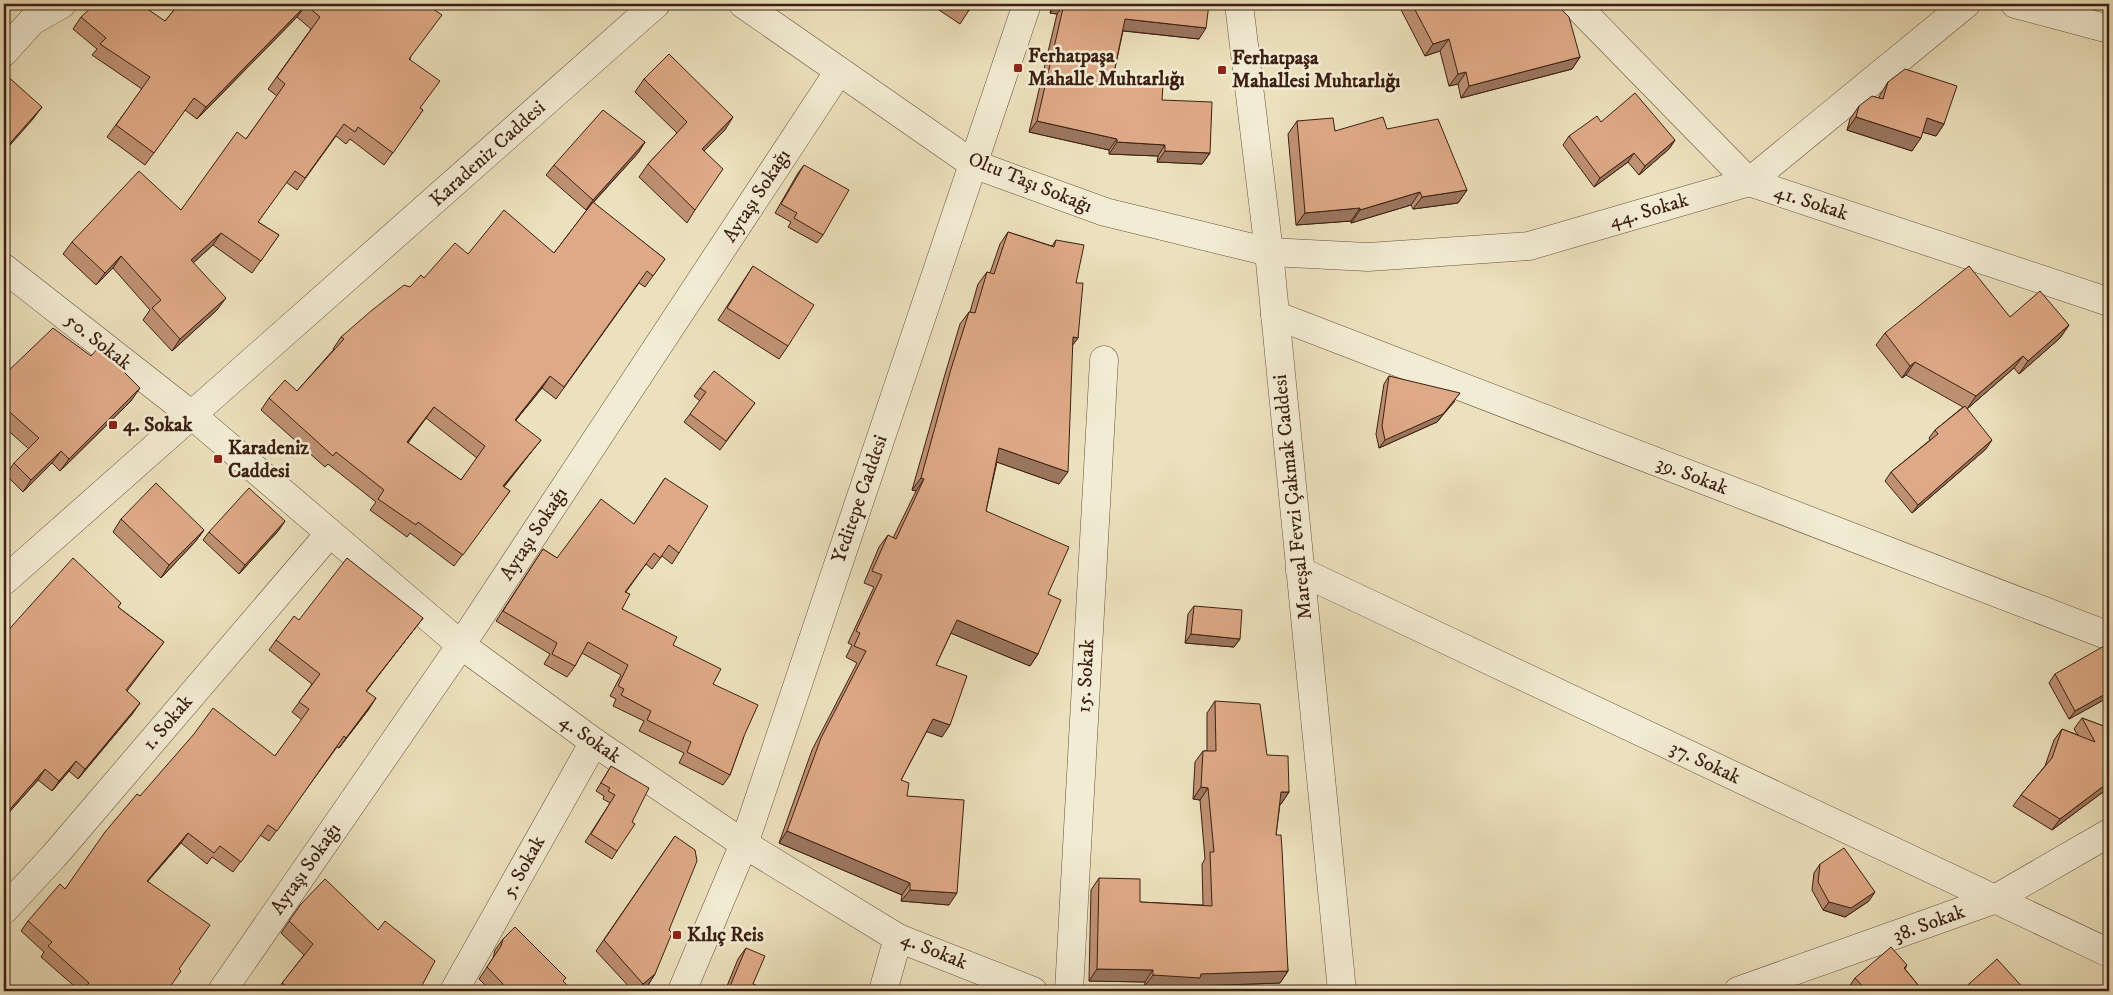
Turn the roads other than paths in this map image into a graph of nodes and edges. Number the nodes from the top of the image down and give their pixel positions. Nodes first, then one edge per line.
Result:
1 (62, 4) edge
2 (656, 4) edge
3 (743, 4) edge
4 (1027, 4) edge
5 (1239, 4) edge
6 (1575, 4) edge
7 (1966, 4) edge
8 (2015, 4) edge
9 (2109, 29) edge
10 (4, 52) edge
11 (839, 71) junction
12 (973, 164) junction
13 (1749, 182) junction
14 (1269, 252) junction
15 (4, 268) edge
16 (2109, 302) edge
17 (1275, 315) junction
18 (1104, 360) dead end
19 (193, 416) junction
20 (330, 533) junction
21 (1300, 571) junction
22 (4, 581) edge
23 (2109, 636) edge
24 (461, 645) junction
25 (594, 742) junction
26 (2109, 833) edge
27 (744, 844) junction
28 (1993, 900) junction
29 (4, 910) edge
30 (898, 938) junction
31 (2109, 953) edge
32 (222, 991) edge
33 (454, 991) edge
34 (682, 991) edge
35 (884, 991) edge
36 (1033, 991) edge
37 (1069, 991) edge
38 (1342, 991) edge
39 (1738, 991) edge

1 - 10 street
2 - 19 street, Karadeniz Caddesi
3 - 11 street, Oltu Taşı Sokağı
4 - 12 street, Yeditepe Caddesi
5 - 14 street, Mareşal Fevzi Çakmak Caddesi
6 - 13 street, 41. Sokak
7 - 13 street, 44. Sokak
8 - 9 street
11 - 12 street, Oltu Taşı Sokağı
11 - 24 street, Aytaşı Sokağı
12 - 14 street, Oltu Taşı Sokağı
12 - 27 street, Yeditepe Caddesi
13 - 14 street, 44. Sokak
13 - 16 street, 41. Sokak
14 - 17 street, Mareşal Fevzi Çakmak Caddesi
15 - 19 street, 50. Sokak
17 - 21 street, Mareşal Fevzi Çakmak Caddesi
17 - 23 street, 39. Sokak
18 - 37 street, 15. Sokak
19 - 20 street, 4. Sokak
19 - 22 street, Karadeniz Caddesi
20 - 24 street, 4. Sokak
20 - 29 street, 1. Sokak
21 - 28 street, 37. Sokak
21 - 38 street, Mareşal Fevzi Çakmak Caddesi
24 - 25 street, 4. Sokak
24 - 32 street, Aytaşı Sokağı
25 - 27 street, 4. Sokak
25 - 33 street, 5. Sokak
26 - 28 street, 38. Sokak
27 - 30 street, 4. Sokak
27 - 34 street, Yeditepe Caddesi
28 - 31 street, 37. Sokak
28 - 39 street, 38. Sokak
30 - 35 street
30 - 36 street, 4. Sokak

